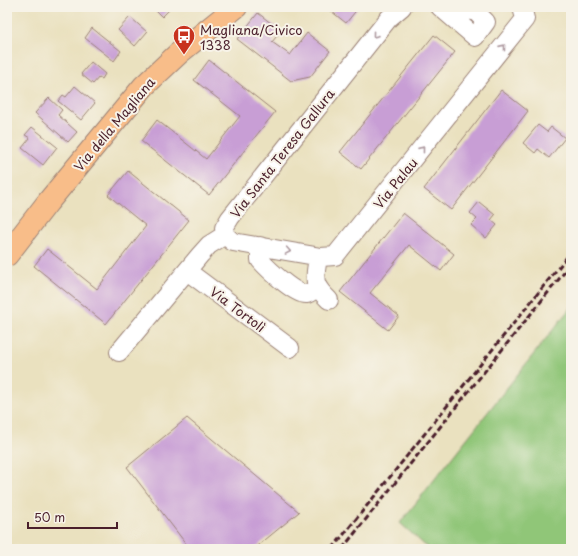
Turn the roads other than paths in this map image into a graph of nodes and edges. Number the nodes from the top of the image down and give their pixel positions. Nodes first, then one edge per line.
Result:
1 (236, 7) edge
2 (402, 7) edge
3 (440, 7) edge
4 (473, 8) edge
5 (524, 13) edge
6 (455, 20) junction
7 (225, 235) junction
8 (260, 246) junction
9 (7, 255) edge
10 (318, 257) junction
11 (187, 271) junction
12 (290, 348) dead end
13 (119, 352) dead end

1 - 9 main road, Via della Magliana
2 -> 7 street, Via Santa Teresa Gallura
3 - 6 street
4 - 6 street
4 - 6 street
10 -> 5 street, Via Palau
7 - 8 street, Via Palau
7 - 11 street
8 -> 10 street, Via Palau
8 - 10 street
11 - 12 street, Via Tortolì
11 - 13 street

